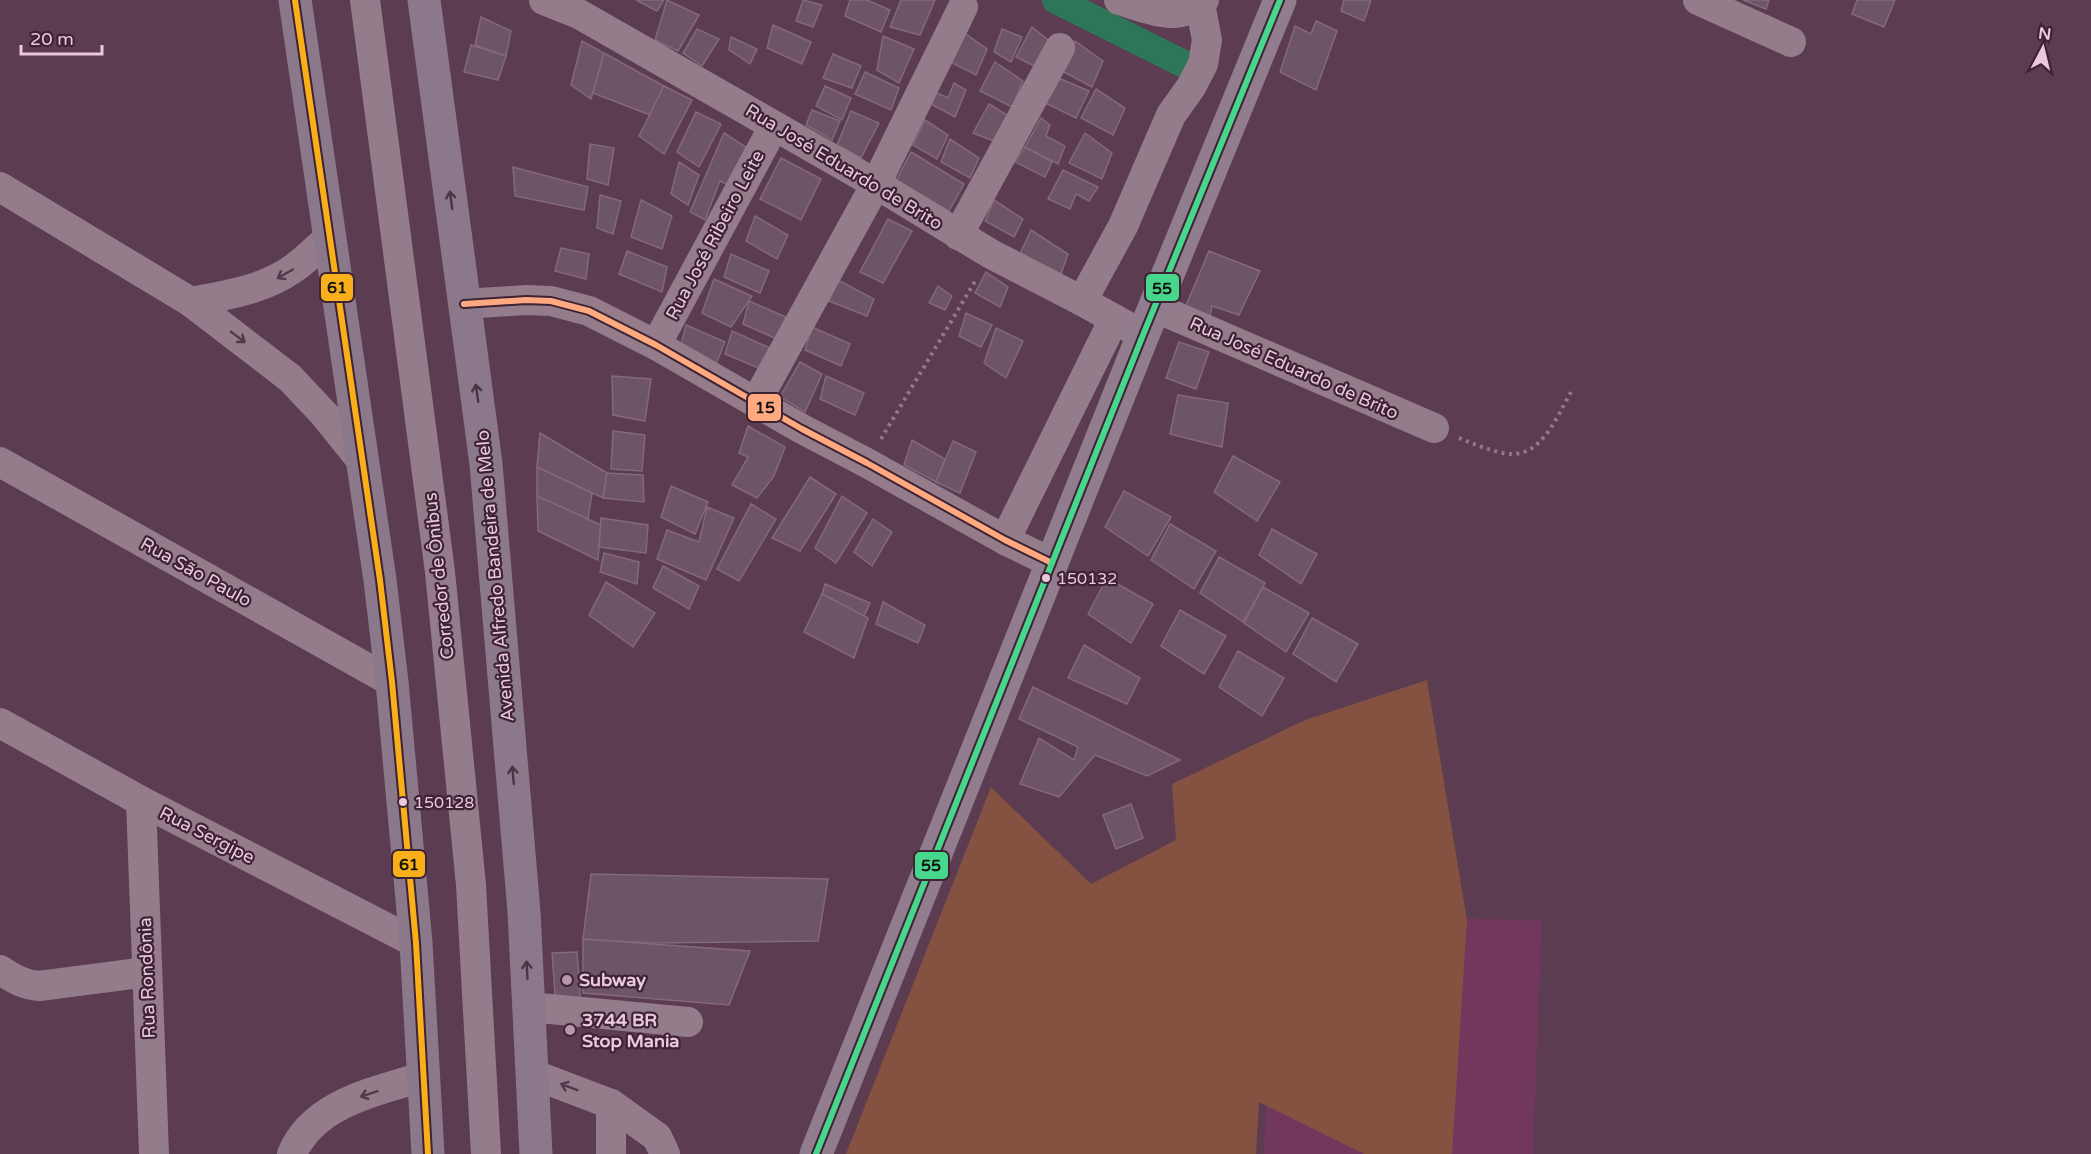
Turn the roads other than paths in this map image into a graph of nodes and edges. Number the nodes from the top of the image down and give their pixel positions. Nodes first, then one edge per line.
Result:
1 (295, 0) edge
2 (365, 0) edge
3 (424, 0) edge
4 (544, 0) edge
5 (1119, 0) edge
6 (1280, 0) edge
7 (1698, 0) edge
8 (1202, 2) edge
9 (583, 7) edge
10 (963, 7) dead end
11 (1791, 42) dead end
12 (1060, 48) dead end
13 (774, 126) junction
14 (876, 184) junction
15 (0, 187) edge
16 (958, 235) junction
17 (330, 237) junction
18 (1082, 301) junction
19 (191, 302) junction
20 (464, 304) junction
21 (1114, 319) junction
22 (1149, 321) junction
23 (656, 345) junction
24 (756, 402) junction
25 (1434, 428) road end
26 (362, 461) junction
27 (0, 462) edge
28 (1005, 540) junction
29 (1052, 563) junction
30 (392, 682) junction
31 (0, 723) edge
32 (141, 801) junction
33 (416, 943) junction
34 (0, 970) edge
35 (147, 972) junction
36 (529, 1007) junction
37 (688, 1023) dead end
38 (532, 1074) junction
39 (424, 1076) junction
40 (611, 1104) junction
41 (154, 1154) edge
42 (292, 1154) edge
43 (428, 1154) edge
44 (486, 1154) edge
45 (536, 1154) edge
46 (611, 1154) edge
47 (665, 1154) edge
48 (816, 1154) edge

1 - 17 highway
2 - 44 street, Corredor de Ônibus
20 -> 3 highway, Avenida Alfredo Bandeira de Melo
4 - 9 street, Rua José Eduardo de Brito
5 - 8 street
6 - 22 main road
7 - 11 street
8 - 18 street
9 - 13 street, Rua José Eduardo de Brito
10 - 14 street
12 - 16 street
13 - 14 street, Rua José Eduardo de Brito
13 - 23 street, Rua José Ribeiro Leite
14 - 16 street, Rua José Eduardo de Brito
14 - 24 street
15 - 19 street
16 - 18 street, Rua José Eduardo de Brito
17 -> 19 street
17 - 26 highway
18 - 21 street, Rua José Eduardo de Brito
19 -> 26 street
20 - 23 street
36 -> 20 highway, Avenida Alfredo Bandeira de Melo
21 - 22 street, Rua José Eduardo de Brito
21 - 28 street
22 - 25 street, Rua José Eduardo de Brito
22 - 29 main road
23 - 24 street
24 - 28 street
26 - 30 highway
27 - 30 street, Rua São Paulo
28 - 29 street
29 - 48 main road
30 - 33 highway
31 - 32 street, Rua Sergipe
32 - 33 street, Rua Sergipe
32 - 35 street, Rua Rondônia
33 - 39 highway
34 - 35 street
35 - 41 street, Rua Rondônia
36 - 37 street
36 - 38 highway, Avenida Alfredo Bandeira de Melo
40 -> 38 street
38 - 45 highway, Avenida Alfredo Bandeira de Melo
39 -> 42 street
39 - 43 highway
40 - 46 street
40 - 47 street

